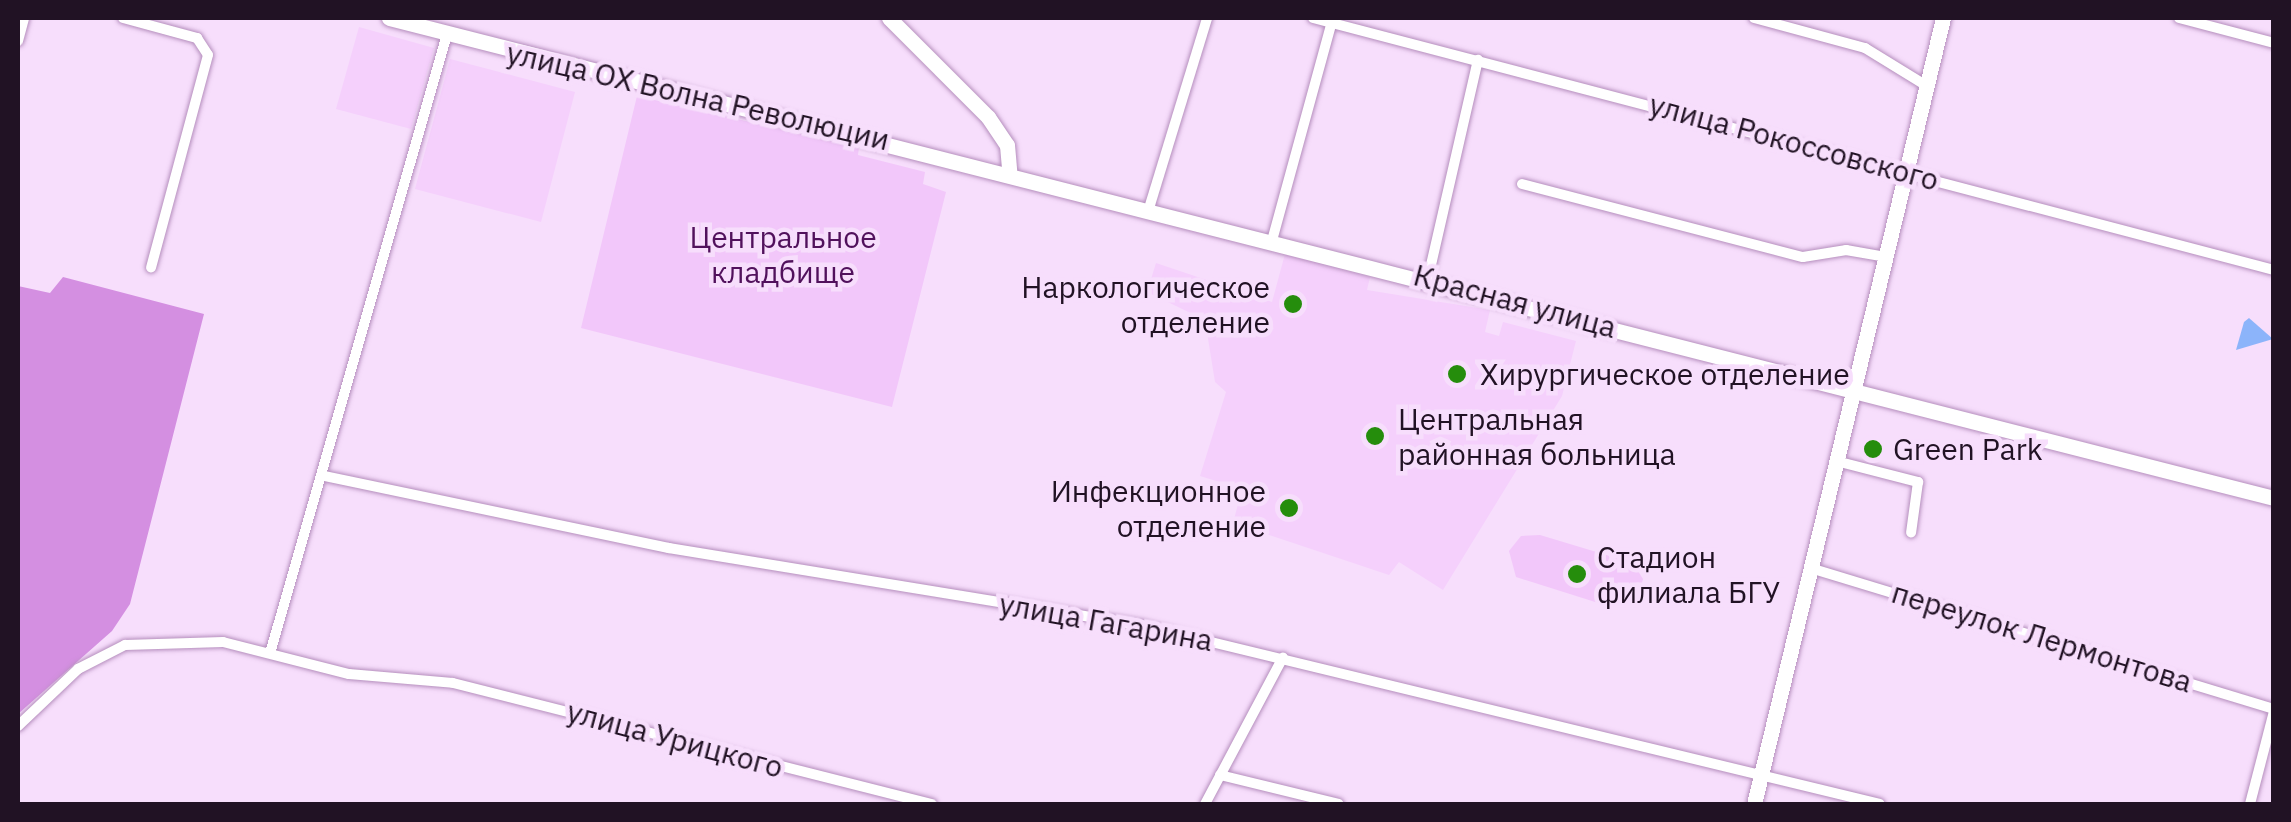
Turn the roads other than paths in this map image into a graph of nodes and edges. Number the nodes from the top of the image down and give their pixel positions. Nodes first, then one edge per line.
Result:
1 (24, 18) edge
2 (123, 18) edge
3 (389, 18) edge
4 (889, 18) edge
5 (1207, 18) edge
6 (1313, 18) edge
7 (1754, 18) edge
8 (1944, 18) edge
9 (2179, 18) edge
10 (1332, 20) edge
11 (446, 34) junction
12 (18, 41) edge
13 (2274, 43) edge
14 (1478, 60) junction
15 (1927, 86) junction
16 (1001, 134) junction
17 (1009, 170) junction
18 (1906, 172) junction
19 (1044, 178) junction
20 (1522, 184) dead end
21 (1150, 205) junction
22 (1273, 237) junction
23 (1885, 258) junction
24 (151, 268) dead end
25 (2274, 270) edge
26 (1428, 278) junction
27 (1853, 390) junction
28 (1836, 461) junction
29 (324, 476) junction
30 (2274, 498) edge
31 (1911, 533) dead end
32 (1810, 568) junction
33 (271, 650) junction
34 (1283, 658) junction
35 (2274, 710) edge
36 (18, 726) edge
37 (1220, 775) junction
38 (1761, 777) junction
39 (932, 804) edge
40 (1205, 804) edge
41 (1338, 804) edge
42 (1754, 804) edge
43 (1880, 804) edge
44 (2250, 804) edge

1 - 12 street
2 - 24 street
3 - 11 main road, улица ОХ Волна Революции
4 - 16 main road
5 - 21 street
6 - 10 street, улица Рокоссовского
7 - 15 street
8 - 15 main road
9 - 13 street
10 - 14 street, улица Рокоссовского
10 - 22 street
11 - 17 main road, улица ОХ Волна Революции
11 - 29 street
14 - 18 street, улица Рокоссовского
14 - 26 street
15 - 18 main road
16 - 17 main road
16 - 19 main road
17 - 19 main road, Красная улица
18 - 23 main road
18 - 25 street, улица Рокоссовского
19 - 21 main road, Красная улица
20 - 23 street
21 - 22 main road, Красная улица
22 - 26 main road, Красная улица
23 - 27 main road
26 - 27 main road, Красная улица
27 - 28 main road
27 - 30 main road, Красная улица
28 - 31 street
28 - 32 main road
29 - 33 street
29 - 34 street, улица Гагарина
32 - 35 street, переулок Лермонтова
32 - 38 main road
33 - 36 street, улица Урицкого
33 - 39 street, улица Урицкого
34 - 37 street
34 - 38 street, улица Гагарина
35 - 44 street
37 - 40 street
37 - 41 street
38 - 42 main road
38 - 43 street, улица Гагарина

